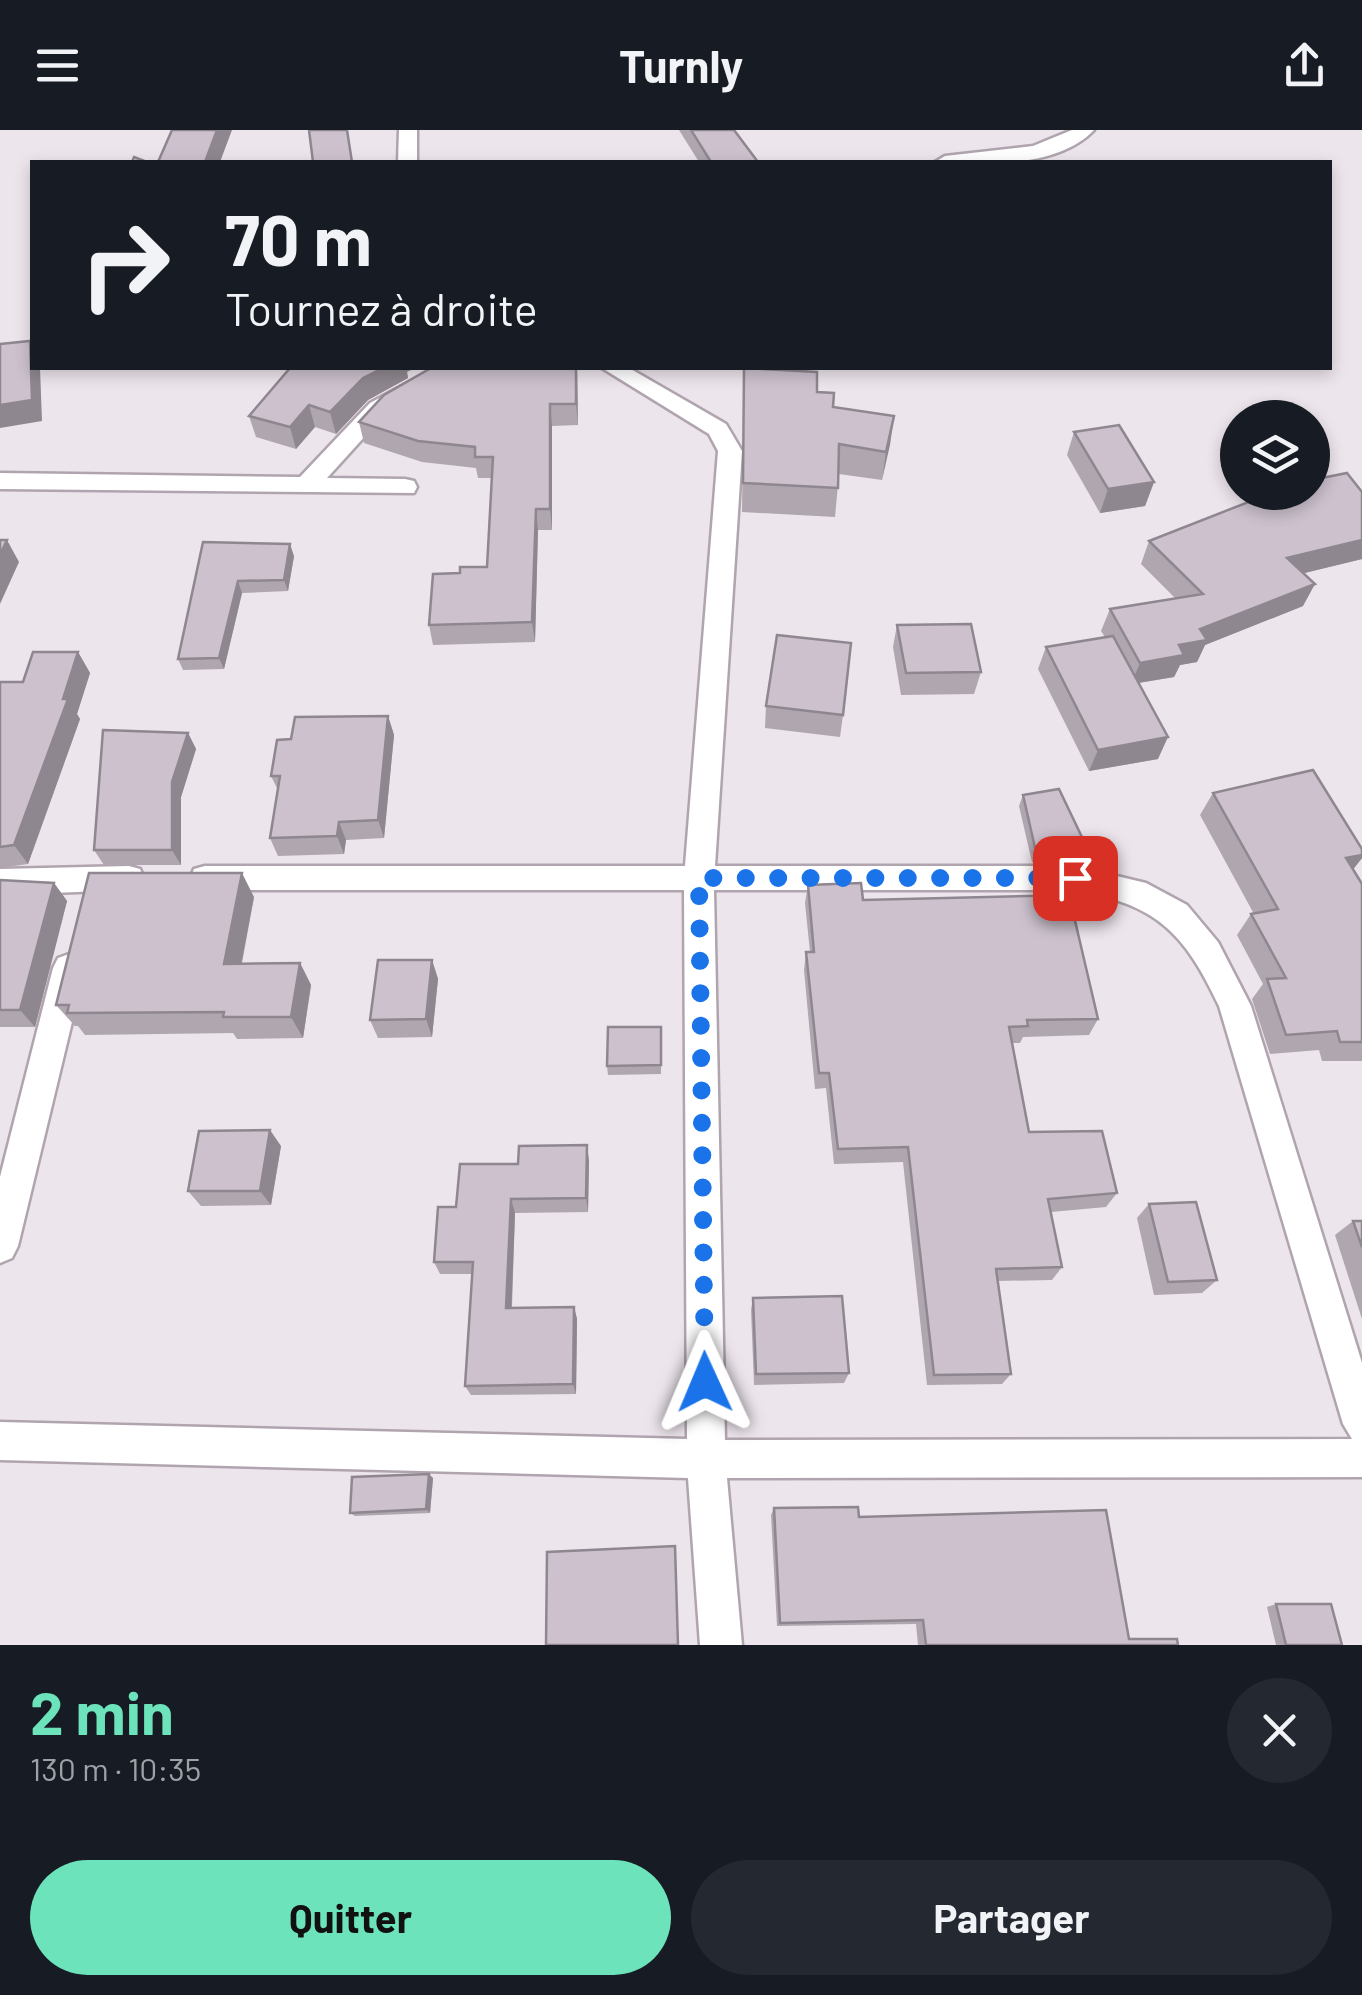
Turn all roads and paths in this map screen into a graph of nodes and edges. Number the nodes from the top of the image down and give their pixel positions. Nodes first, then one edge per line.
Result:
1 (408, 130) edge
2 (1085, 130) edge
3 (408, 160) edge
4 (961, 160) edge
5 (448, 370) edge
6 (616, 370) edge
7 (0, 481) edge
8 (306, 486) junction
9 (405, 487) dead end
10 (92, 878) junction
11 (699, 878) junction
12 (0, 882) edge
13 (0, 1246) edge
14 (1362, 1424) edge
15 (0, 1441) edge
16 (1362, 1458) edge
17 (706, 1459) junction
18 (721, 1645) edge

1 - 3 street
2 - 4 street
5 - 8 street
6 - 11 street
7 - 8 street
8 - 9 street
10 - 11 street
10 - 12 street
10 - 13 street
11 - 14 street
11 - 17 street
15 - 17 street
16 - 17 street
17 - 18 street

